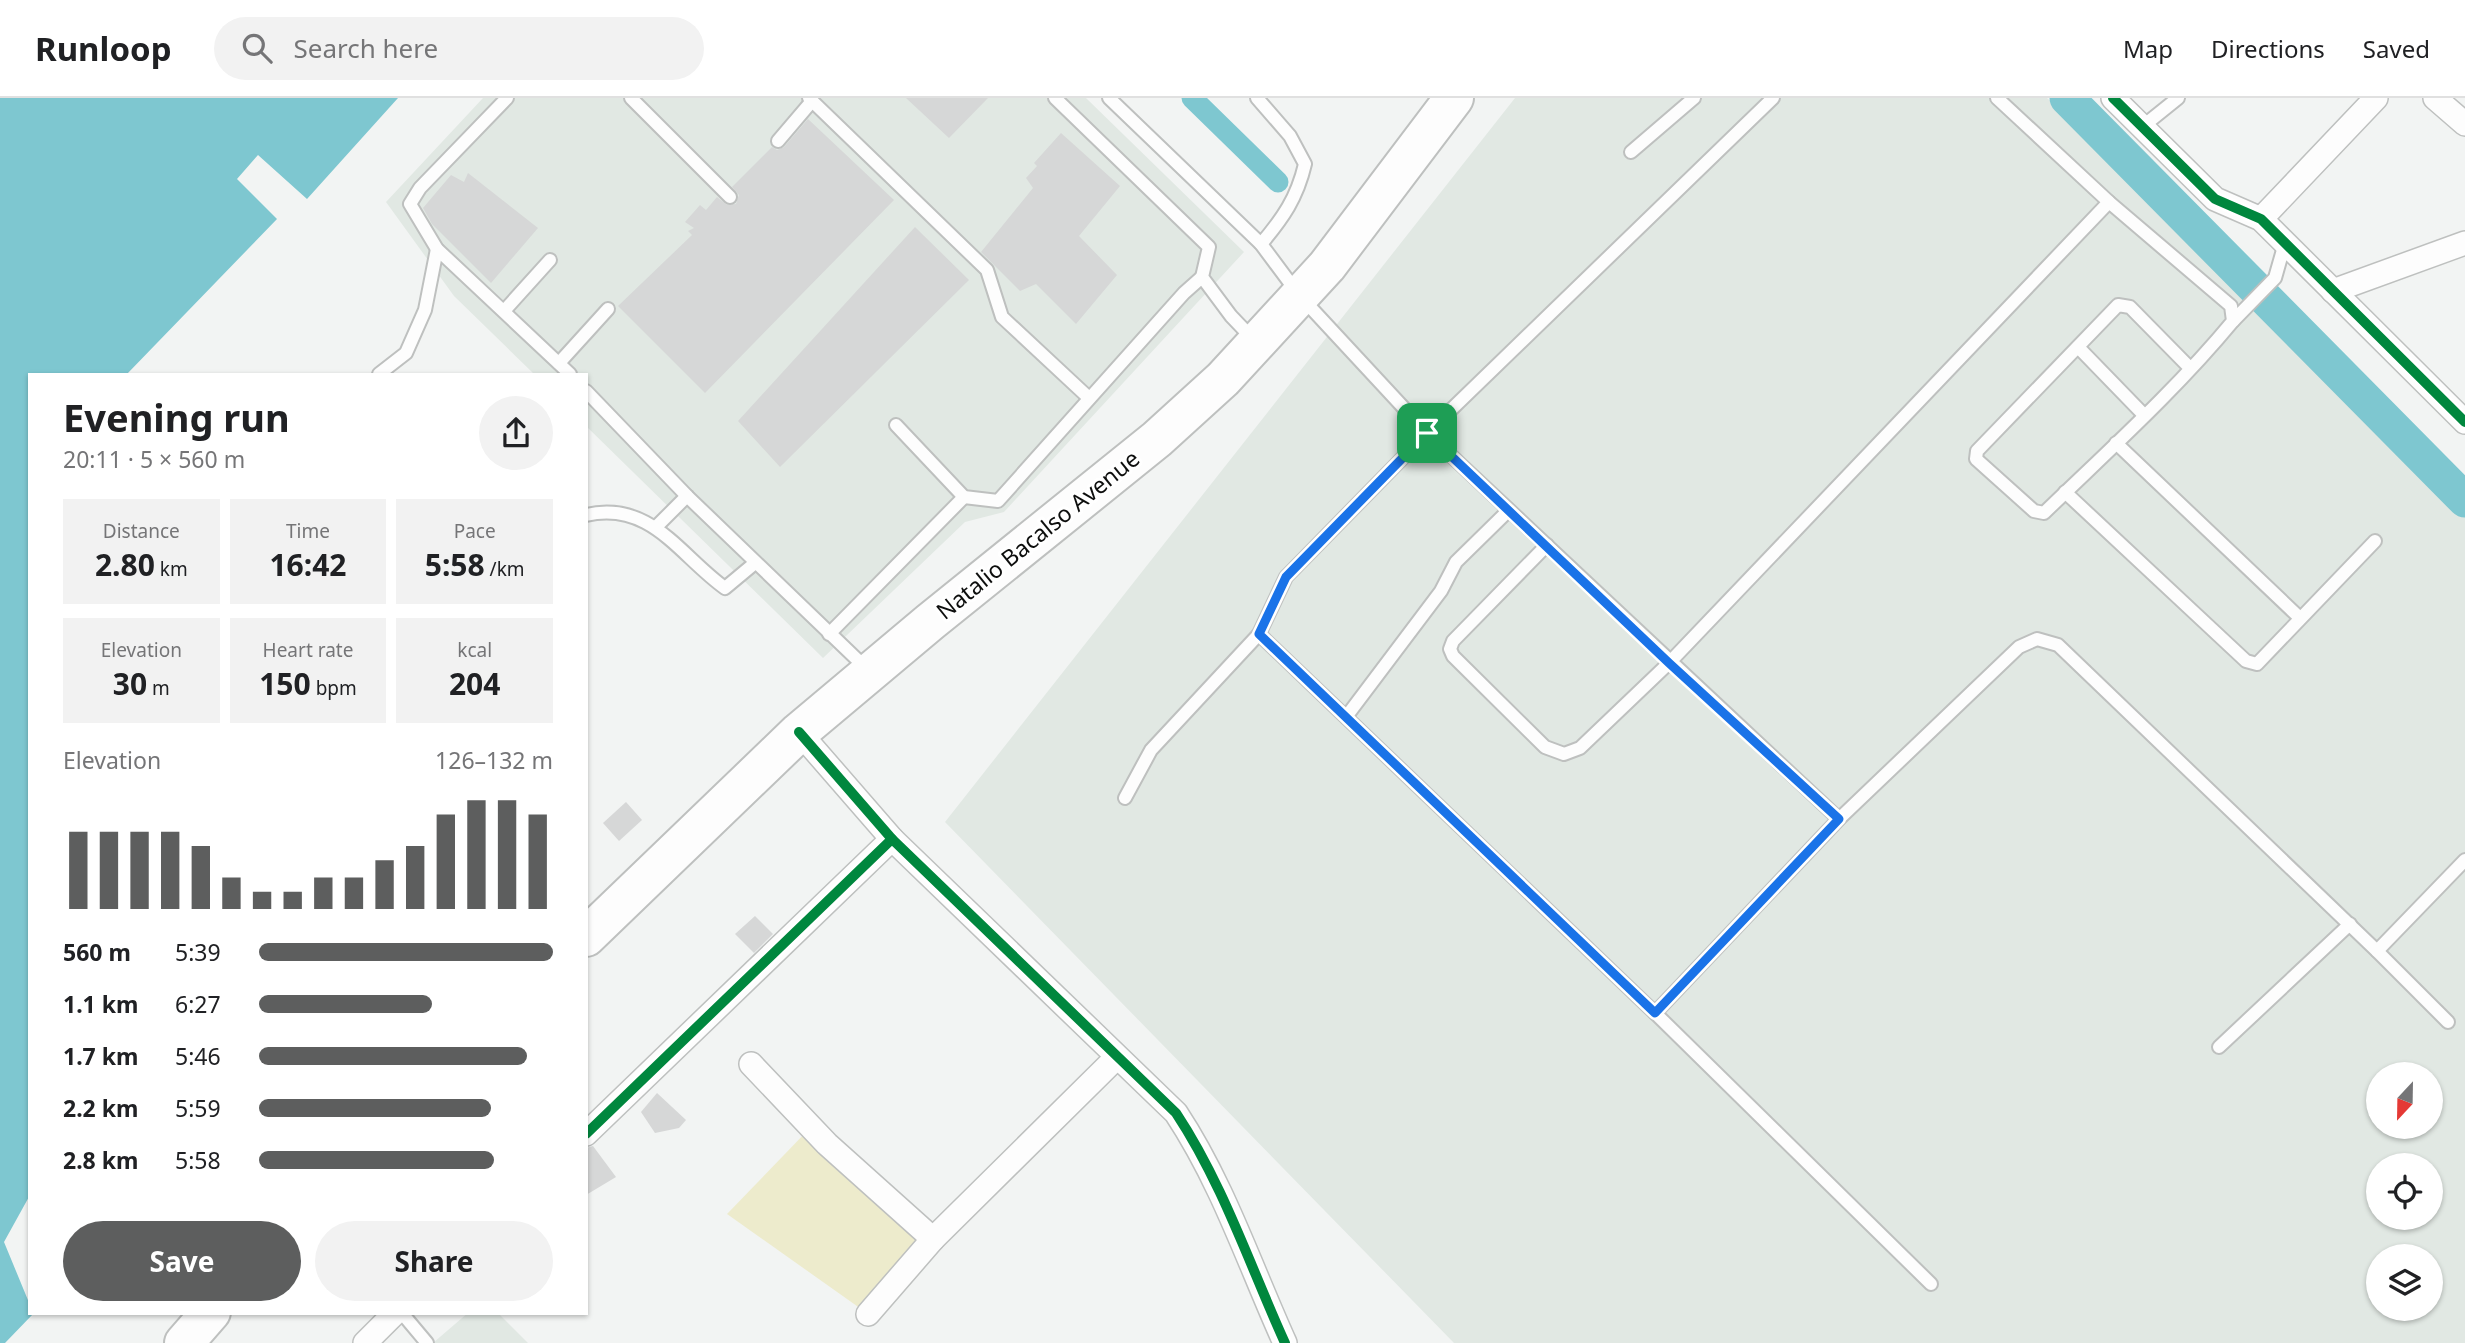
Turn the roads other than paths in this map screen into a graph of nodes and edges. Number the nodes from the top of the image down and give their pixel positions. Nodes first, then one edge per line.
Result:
1 (508, 98) edge
2 (631, 98) edge
3 (1055, 98) edge
4 (1109, 98) edge
5 (1257, 98) edge
6 (1454, 98) edge
7 (1694, 98) edge
8 (1773, 98) edge
9 (1997, 98) edge
10 (2113, 98) edge
11 (2178, 98) edge
12 (2376, 98) edge
13 (2435, 98) edge
14 (811, 100) edge
15 (2465, 124) edge
16 (2142, 127) junction
17 (778, 141) dead end
18 (1631, 152) dead end
19 (730, 197) dead end
20 (2109, 202) junction
21 (2261, 219) junction
22 (2285, 243) junction
23 (2465, 243) edge
24 (1261, 244) junction
25 (437, 249) junction
26 (550, 260) dead end
27 (1202, 277) junction
28 (2333, 291) junction
29 (1299, 295) junction
30 (608, 309) dead end
31 (505, 311) junction
32 (2233, 321) junction
33 (1256, 342) junction
34 (2078, 347) junction
35 (559, 363) junction
36 (2190, 368) junction
37 (380, 373) edge
38 (569, 373) edge
39 (588, 393) edge
40 (1089, 398) junction
41 (2144, 415) junction
42 (2465, 422) edge
43 (896, 425) dead end
44 (1427, 433) junction
45 (2116, 443) junction
46 (2065, 492) junction
47 (687, 496) junction
48 (964, 497) junction
49 (1509, 510) junction
50 (588, 515) edge
51 (656, 527) junction
52 (2375, 541) dead end
53 (1547, 545) junction
54 (755, 563) junction
55 (2300, 618) junction
56 (829, 634) junction
57 (1259, 634) junction
58 (1669, 663) junction
59 (870, 672) junction
60 (1346, 717) junction
61 (799, 732) junction
62 (1125, 798) dead end
63 (1839, 819) junction
64 (892, 839) junction
65 (2465, 860) edge
66 (2350, 924) junction
67 (588, 935) edge
68 (2377, 951) junction
69 (1655, 1013) junction
70 (2448, 1022) dead end
71 (2219, 1047) dead end
72 (1116, 1058) junction
73 (751, 1064) dead end
74 (588, 1133) edge
75 (933, 1239) junction
76 (1931, 1283) dead end
77 (868, 1314) dead end
78 (208, 1315) edge
79 (396, 1315) edge
80 (402, 1315) edge
81 (184, 1343) edge
82 (365, 1343) edge
83 (427, 1343) edge
84 (1285, 1343) edge

1 - 25 lane
2 - 19 lane
3 - 27 lane
4 - 24 lane
5 - 24 lane
6 - 29 highway, Natalio Bacalso Avenue
7 - 18 lane
8 - 44 lane
9 - 20 lane
10 - 16 street
11 - 16 lane
12 - 21 street
13 - 15 street
14 - 17 lane
14 - 40 lane
16 - 21 street
20 - 32 lane
20 - 58 lane
21 - 22 street
22 - 28 street
22 - 32 lane
23 - 28 street
24 - 29 lane
25 - 31 lane
25 - 37 lane
26 - 31 lane
27 - 33 lane
27 - 40 lane
28 - 42 street
29 - 33 highway, Natalio Bacalso Avenue
29 - 44 lane
30 - 35 lane
31 - 35 lane
32 - 36 lane
33 - 59 highway, Natalio Bacalso Avenue
34 - 36 lane
34 - 41 lane
34 - 46 lane
35 - 38 lane
36 - 41 lane
39 - 47 lane
40 - 48 lane
41 - 45 lane
43 - 48 lane
44 - 49 lane
44 - 57 lane
45 - 46 lane
45 - 55 lane
46 - 55 lane
47 - 51 lane
47 - 54 lane
48 - 56 lane
49 - 53 lane
49 - 60 lane
50 - 51 lane
51 - 54 lane
52 - 55 lane
53 - 58 lane
53 - 58 lane
54 - 56 lane
56 - 59 lane
57 - 60 lane
57 - 62 lane
58 - 63 lane
59 - 61 highway, Natalio Bacalso Avenue
60 - 69 lane
61 - 64 street
61 - 67 highway, Natalio Bacalso Avenue
63 - 66 lane
63 - 69 lane
64 - 72 street
64 - 74 street
65 - 68 lane
66 - 68 lane
66 - 71 lane
68 - 70 lane
69 - 76 lane
72 - 75 street
72 - 84 street
73 - 75 street
75 - 77 street
78 - 81 highway
79 - 82 street
80 - 83 lane

